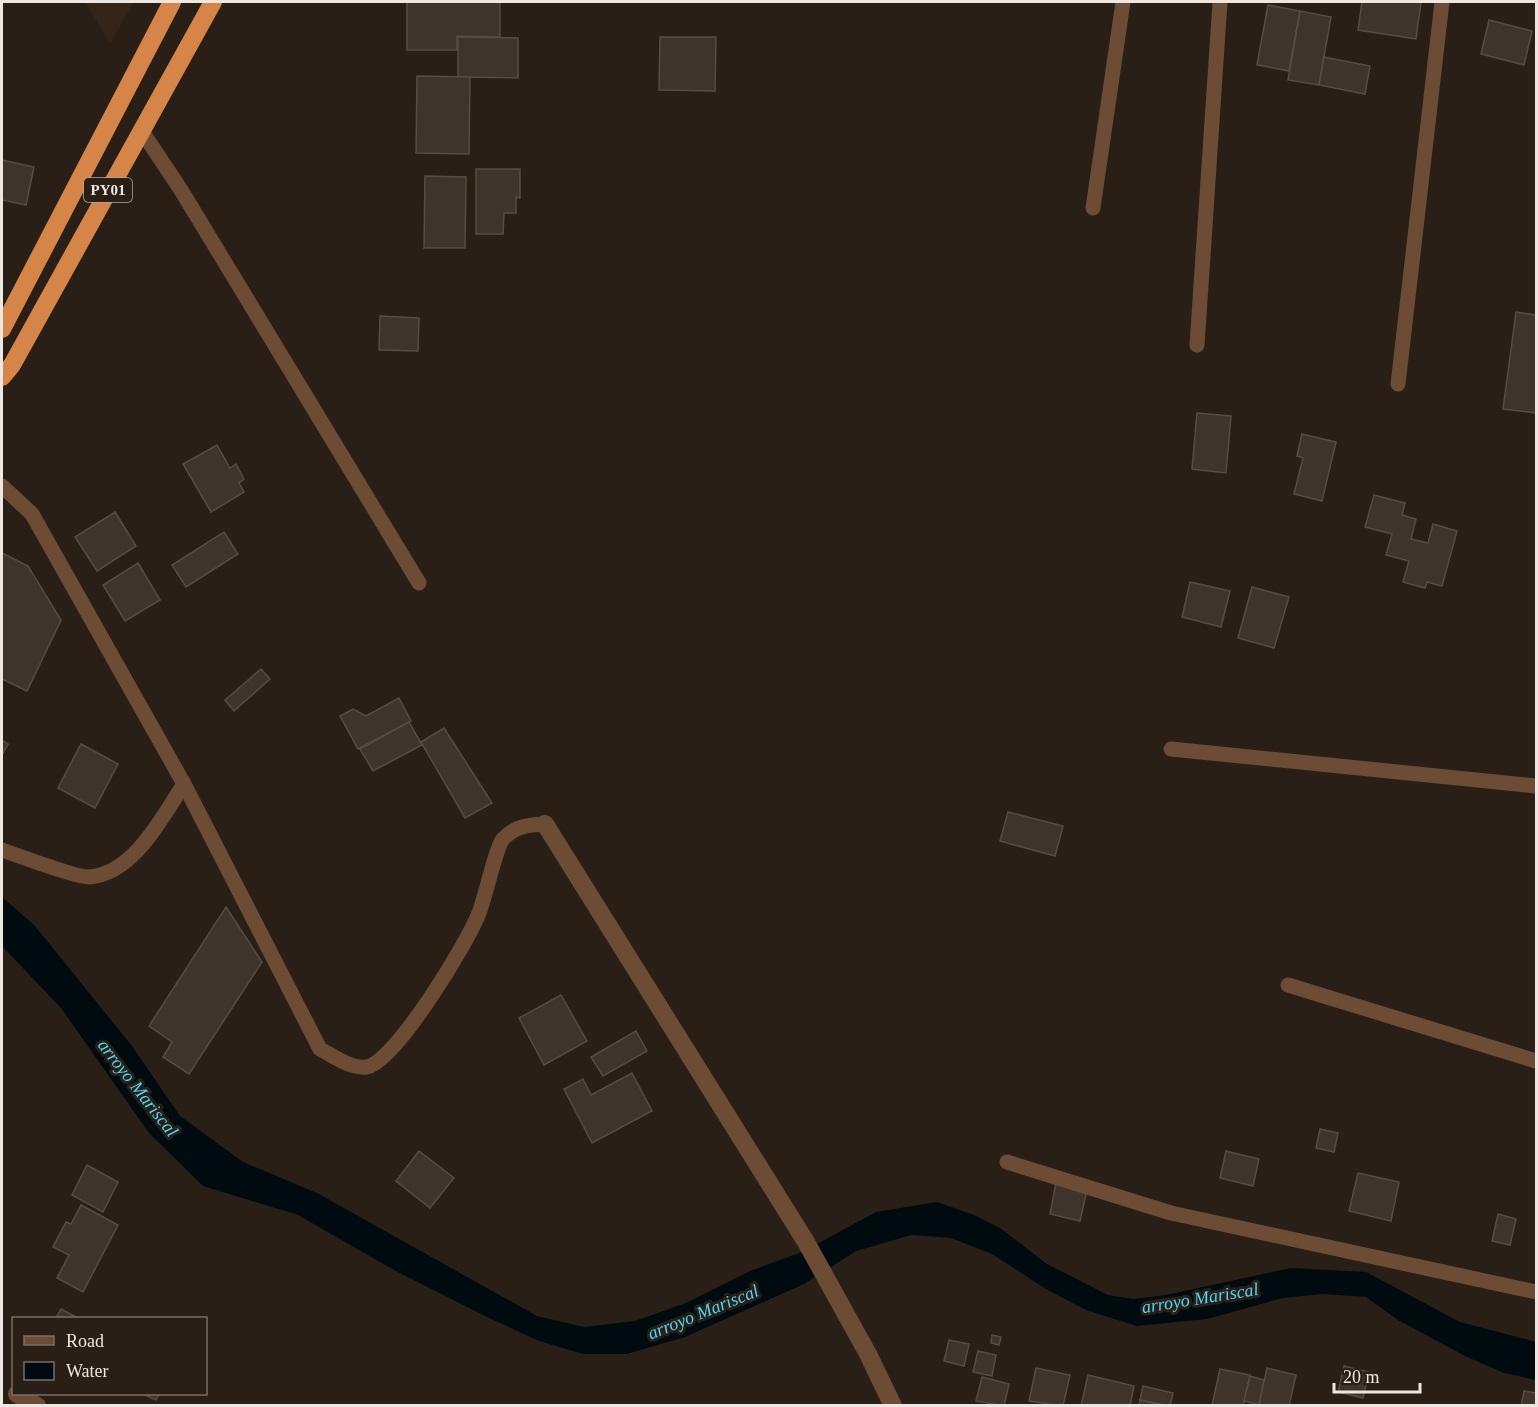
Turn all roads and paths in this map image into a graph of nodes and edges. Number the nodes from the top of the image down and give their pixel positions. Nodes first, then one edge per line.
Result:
1 (172, 2) edge
2 (213, 2) edge
3 (1123, 2) edge
4 (1220, 2) edge
5 (1442, 2) edge
6 (141, 130) junction
7 (1093, 208) dead end
8 (2, 329) edge
9 (1197, 345) dead end
10 (2, 377) edge
11 (1398, 384) dead end
12 (2, 486) edge
13 (419, 583) dead end
14 (1171, 749) dead end
15 (184, 784) junction
16 (1536, 786) edge
17 (545, 824) joint
18 (2, 850) edge
19 (1288, 986) dead end
20 (1536, 1060) edge
21 (1007, 1162) dead end
22 (1536, 1292) edge
23 (20, 1395) edge
24 (37, 1406) edge
25 (893, 1406) edge

1 - 8 highway, PY01
2 - 6 highway, PY01
3 - 7 lane
4 - 9 lane
5 - 11 lane
6 - 10 highway, PY01
6 - 13 lane
12 - 15 lane
14 - 16 lane
15 - 17 lane
15 - 18 lane
17 - 25 street
19 - 20 lane
21 - 22 lane
23 - 24 street

